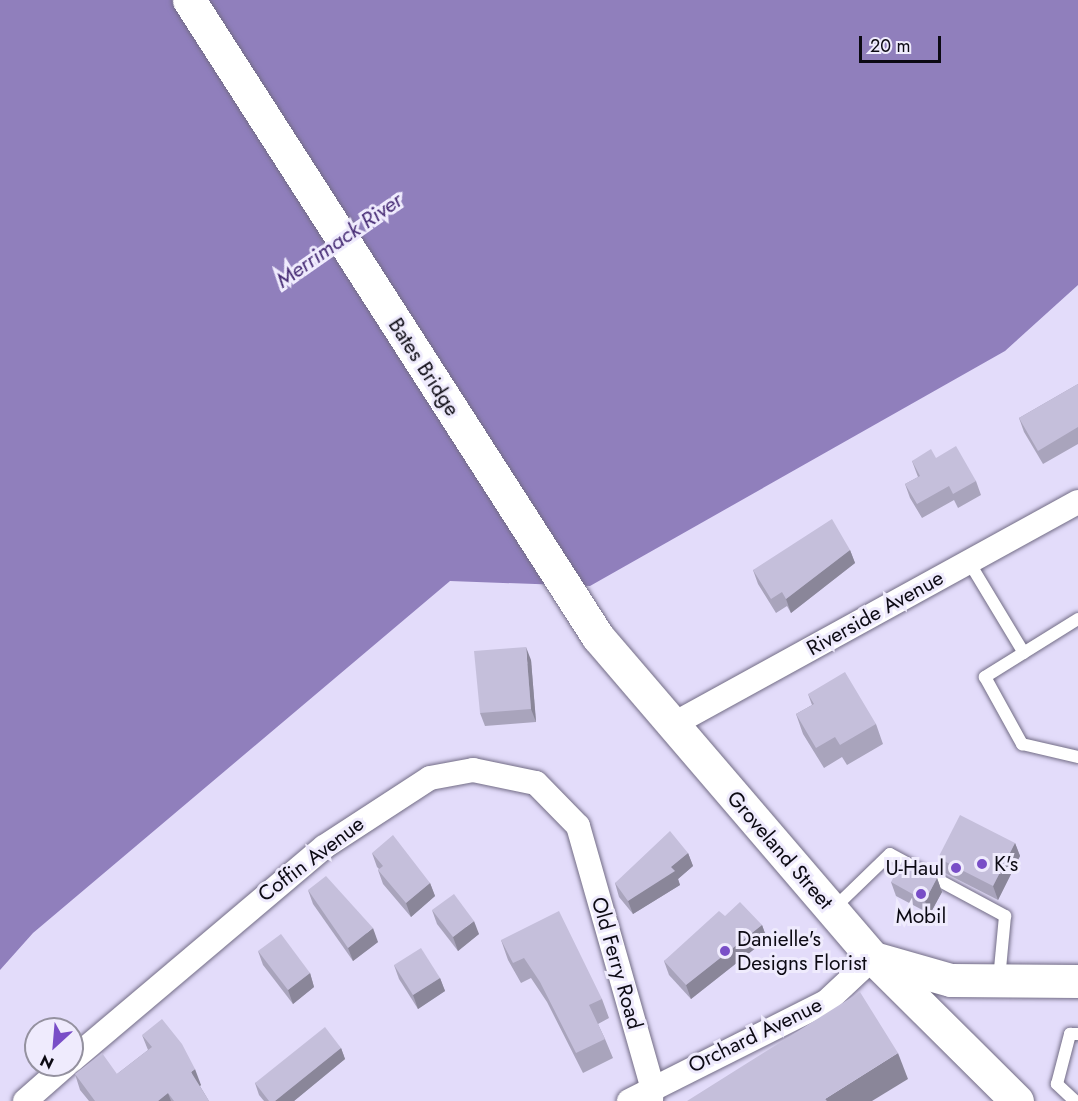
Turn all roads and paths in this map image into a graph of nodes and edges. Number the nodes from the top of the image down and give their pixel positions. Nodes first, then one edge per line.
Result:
1 (189, 0) edge
2 (1078, 502) edge
3 (969, 562) junction
4 (1078, 619) edge
5 (1024, 653) junction
6 (672, 725) junction
7 (1078, 757) edge
8 (578, 826) joint
9 (832, 910) junction
10 (873, 958) junction
11 (1078, 981) edge
12 (998, 984) junction
13 (1078, 1034) edge
14 (84, 1050) edge
15 (52, 1077) edge
16 (652, 1093) edge
17 (25, 1101) edge
18 (629, 1101) edge
19 (1017, 1101) edge
20 (1074, 1101) edge

1 - 6 main road, Bates Bridge
2 - 3 street, Riverside Avenue
3 - 5 lane
3 - 6 street, Riverside Avenue
4 - 5 lane
5 - 7 lane
6 - 9 main road, Groveland Street
8 - 14 street, Coffin Avenue
8 - 16 street, Old Ferry Road
9 - 10 main road, Groveland Street
9 - 12 lane
10 - 12 main road
10 - 16 street, Orchard Avenue
10 - 19 main road, Groveland Street
11 - 12 main road
13 - 20 lane
15 - 17 street
16 - 18 street, Orchard Avenue

